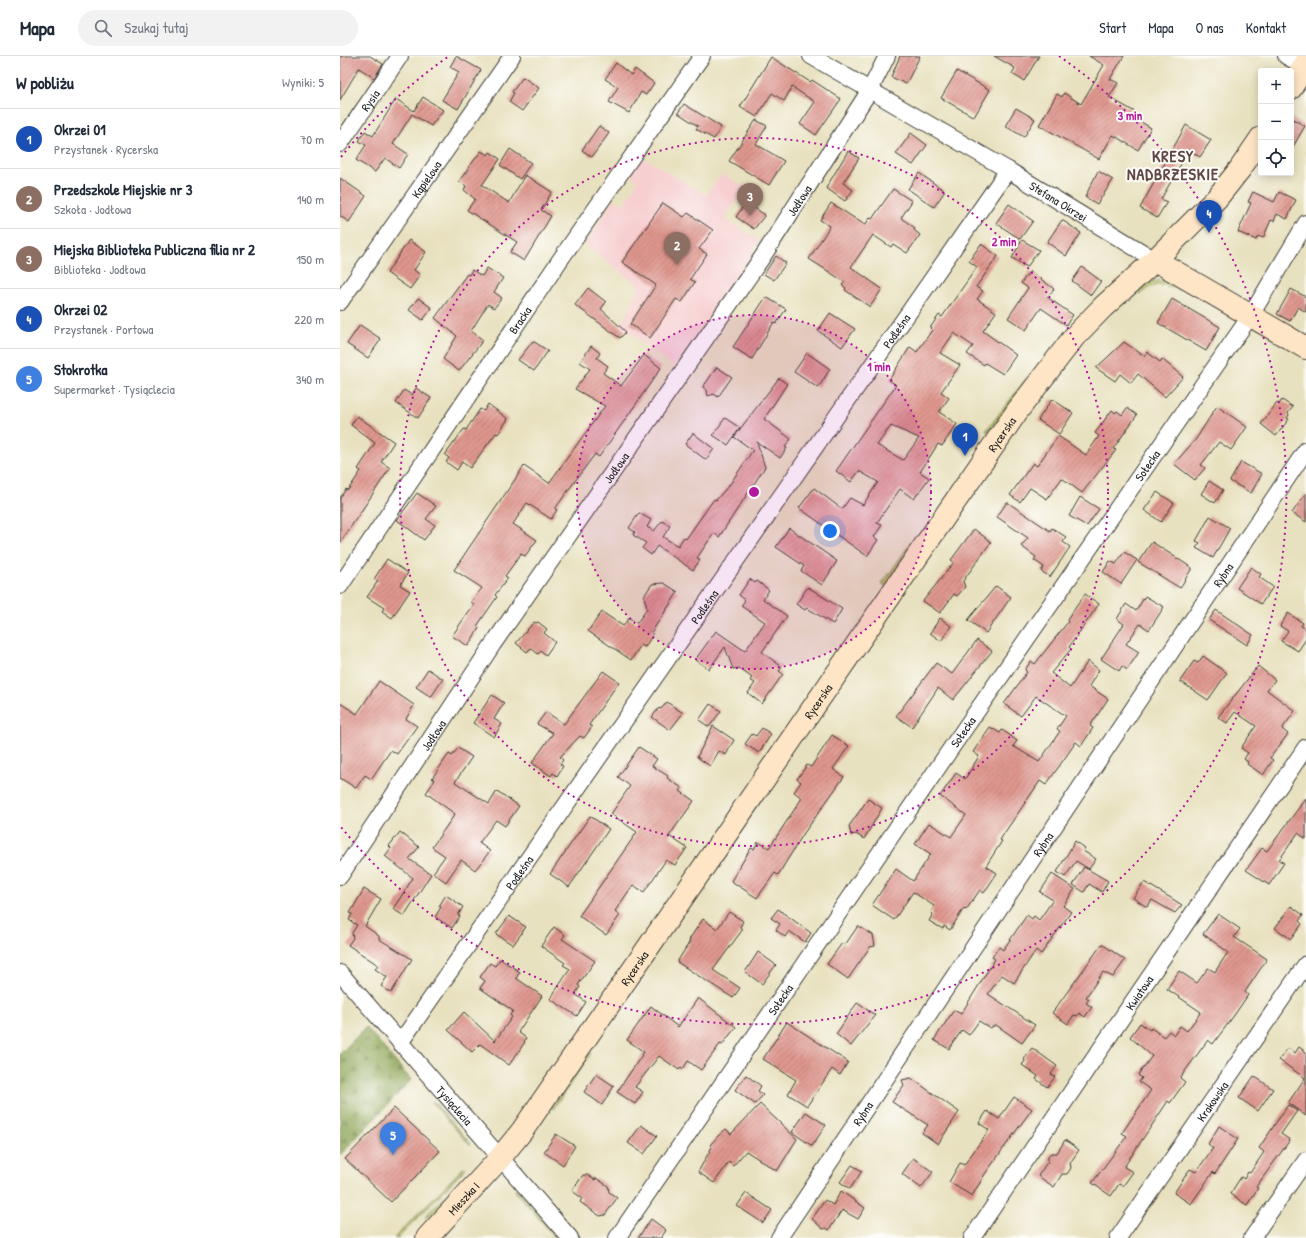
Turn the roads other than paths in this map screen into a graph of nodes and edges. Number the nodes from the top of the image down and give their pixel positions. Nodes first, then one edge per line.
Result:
1 (400, 56) edge
2 (512, 56) edge
3 (702, 56) edge
4 (811, 56) edge
5 (887, 56) edge
6 (1301, 63) edge
7 (1294, 80) edge
8 (870, 90) junction
9 (1260, 140) edge
10 (340, 144) edge
11 (1008, 170) junction
12 (1306, 223) edge
13 (1155, 260) junction
14 (340, 302) edge
15 (1251, 316) junction
16 (1306, 348) edge
17 (1306, 450) edge
18 (340, 586) edge
19 (1306, 747) edge
20 (340, 876) edge
21 (1306, 964) edge
22 (340, 973) edge
23 (400, 1043) junction
24 (500, 1158) junction
25 (1306, 1160) edge
26 (427, 1238) edge
27 (570, 1238) edge
28 (617, 1238) edge
29 (778, 1238) edge
30 (972, 1238) edge
31 (1118, 1238) edge
32 (1252, 1238) edge

1 - 10 street, Rysia
2 - 14 street, Kąpielowa
3 - 18 street, Bracka
4 - 8 street, Stefana Okrzei
5 - 8 street, Jodłowa
6 - 7 street
8 - 11 street, Stefana Okrzei
8 - 20 street, Jodłowa
9 - 13 street, Rycerska
11 - 13 street, Stefana Okrzei
11 - 23 street, Podleśna
12 - 15 street, Sołecka
13 - 15 street, Stefana Okrzei
13 - 24 street, Rycerska
15 - 16 street, Stefana Okrzei
15 - 28 street, Sołecka
17 - 29 street, Rybna
19 - 30 street, Kwiatowa
21 - 31 street, Krakowska
22 - 23 street, Tysiąclecia
23 - 24 street, Tysiąclecia
24 - 26 street, Mieszka I
24 - 27 street, Tysiąclecia
25 - 32 street

